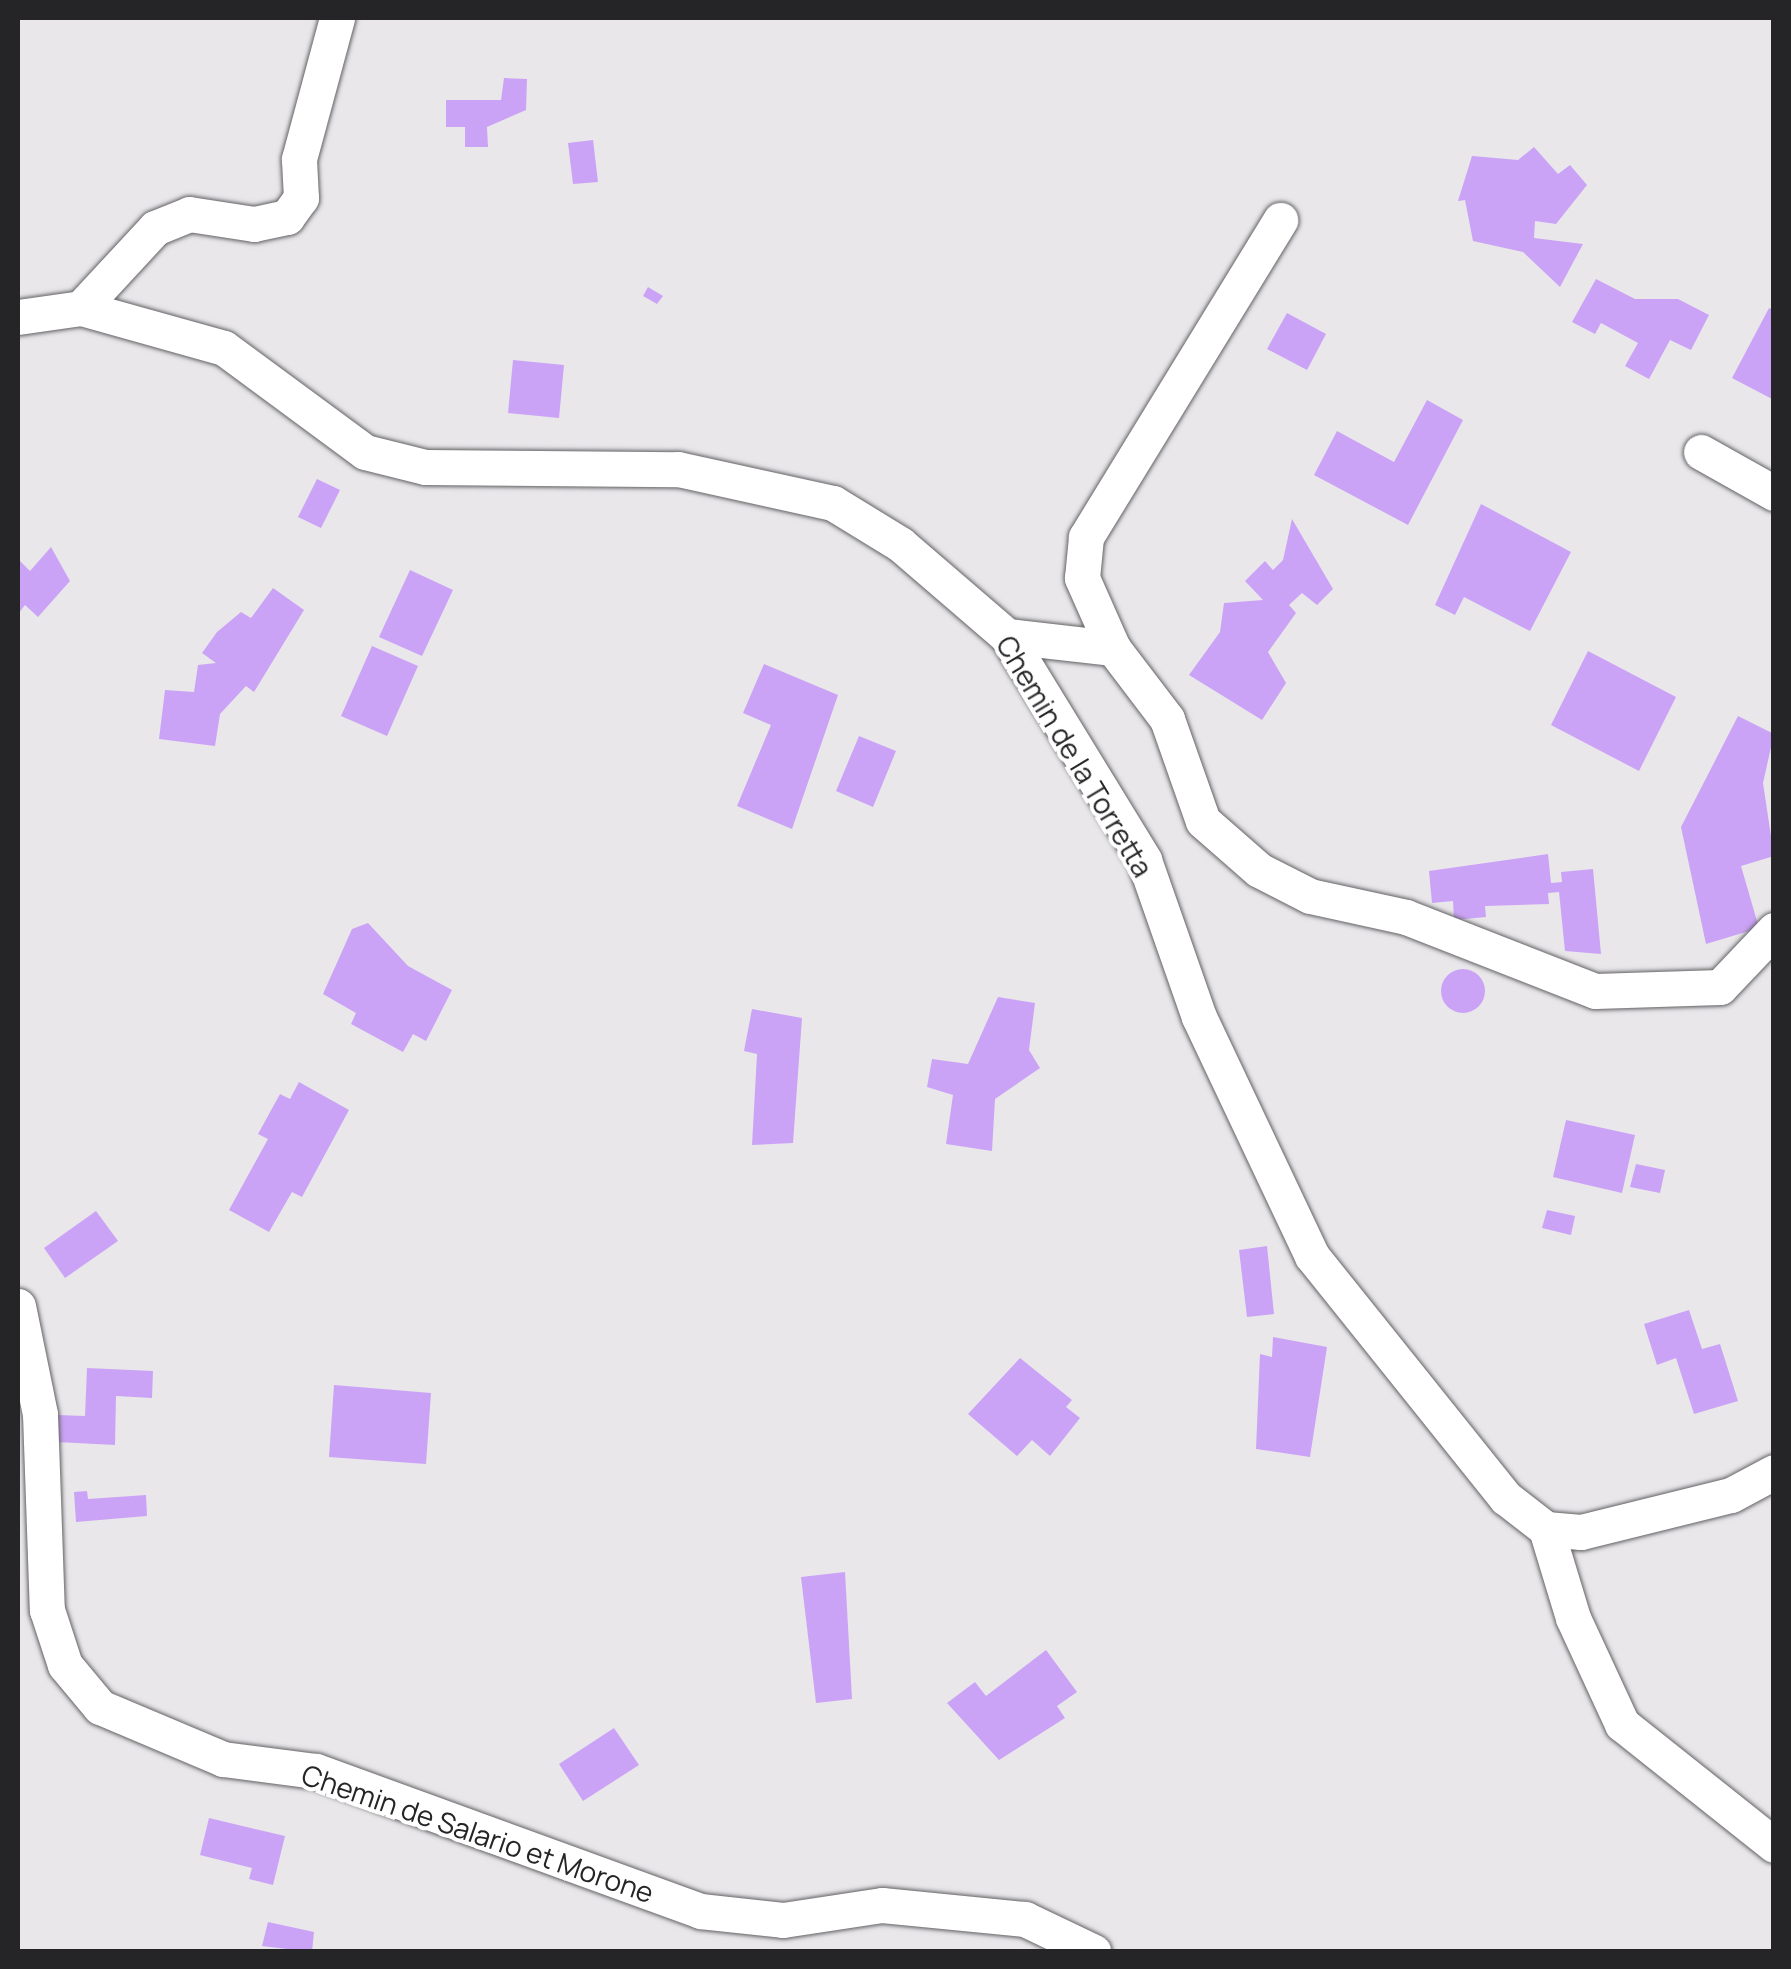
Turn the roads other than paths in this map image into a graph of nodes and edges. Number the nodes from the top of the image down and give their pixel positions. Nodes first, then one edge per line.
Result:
1 (336, 18) edge
2 (1280, 220) dead end
3 (81, 308) junction
4 (18, 316) edge
5 (1700, 452) dead end
6 (1774, 494) edge
7 (1007, 636) junction
8 (1112, 648) junction
9 (1774, 930) edge
10 (18, 1306) edge
11 (1774, 1472) edge
12 (1546, 1529) junction
13 (1774, 1845) edge
14 (1094, 1952) edge

1 - 3 street
2 - 8 street
3 - 4 street
3 - 7 street, Chemin de la Torretta
5 - 6 street
7 - 8 street
7 - 12 street, Chemin de la Torretta
8 - 9 street
10 - 14 street, Chemin de Salario et Morone
11 - 12 street
12 - 13 street

